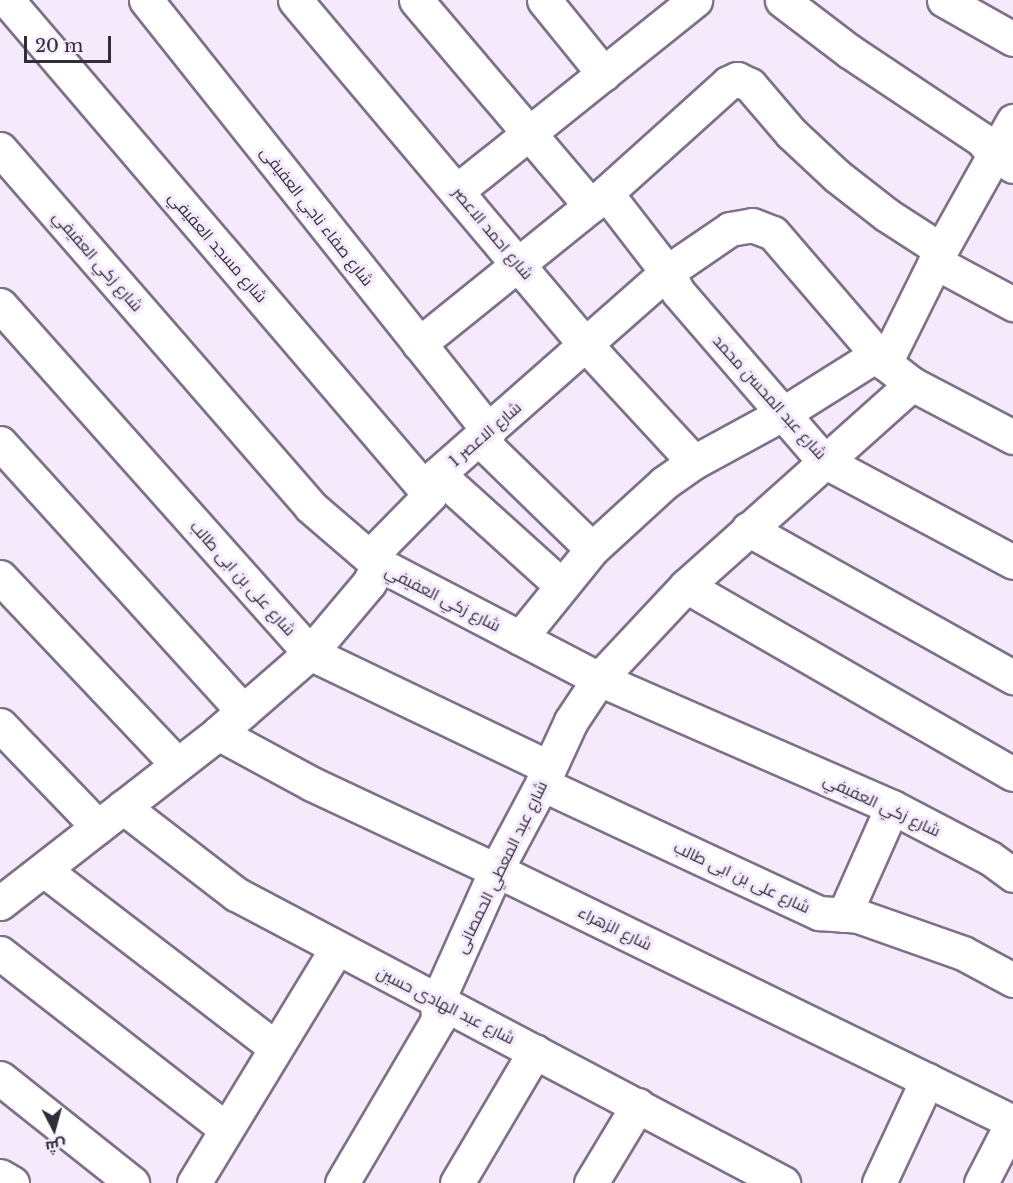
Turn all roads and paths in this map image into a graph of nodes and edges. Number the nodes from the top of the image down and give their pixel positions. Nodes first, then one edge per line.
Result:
1 (7, 0) edge
2 (146, 0) edge
3 (295, 0) edge
4 (417, 0) edge
5 (544, 0) edge
6 (782, 0) edge
7 (944, 0) edge
8 (679, 5) edge
9 (1013, 39) edge
10 (604, 74) junction
11 (1013, 121) edge
12 (530, 133) junction
13 (0, 149) edge
14 (1004, 160) edge
15 (458, 190) junction
16 (598, 200) junction
17 (938, 256) junction
18 (519, 264) junction
19 (667, 272) junction
20 (0, 304) edge
21 (1013, 304) edge
22 (419, 344) junction
23 (586, 345) junction
24 (881, 359) junction
25 (912, 384) junction
26 (784, 413) junction
27 (484, 436) junction
28 (1013, 437) edge
29 (0, 443) edge
30 (825, 461) junction
31 (694, 462) junction
32 (434, 484) junction
33 (748, 529) junction
34 (592, 549) junction
35 (375, 562) junction
36 (1013, 562) edge
37 (0, 577) edge
38 (561, 585) junction
39 (686, 586) junction
40 (520, 638) junction
41 (310, 654) junction
42 (1013, 677) edge
43 (599, 678) junction
44 (243, 711) junction
45 (0, 725) edge
46 (218, 733) junction
47 (176, 763) junction
48 (1013, 774) edge
49 (545, 776) junction
50 (123, 807) junction
51 (892, 807) junction
52 (98, 827) junction
53 (44, 870) junction
54 (496, 870) junction
55 (1013, 875) edge
56 (1, 902) edge
57 (844, 915) junction
58 (337, 948) junction
59 (0, 953) edge
60 (1013, 980) edge
61 (437, 1002) junction
62 (276, 1048) junction
63 (535, 1051) junction
64 (0, 1078) edge
65 (927, 1080) junction
66 (638, 1105) junction
67 (1013, 1121) edge
68 (226, 1129) junction
69 (0, 1176) edge
70 (12, 1183) edge
71 (132, 1183) edge
72 (194, 1183) edge
73 (342, 1183) edge
74 (457, 1183) edge
75 (591, 1183) edge
76 (783, 1183) edge
77 (879, 1183) edge
78 (981, 1183) edge

1 - 32 street, شارع مسجد العفيفي
2 - 22 street, شارع صفاء ناجي العفيفى
3 - 15 street, شارع احمد الاعصر
4 - 12 street, شارع عبد المحسن محمد
5 - 10 street
6 - 14 street
7 - 9 street
8 - 10 street
10 - 12 street
11 - 14 street
12 - 15 street
12 - 16 street, شارع عبد المحسن محمد
13 - 35 street, شارع زكي العفيفي
14 - 17 street
15 - 18 street, شارع احمد الاعصر
16 - 17 street
16 - 18 street
16 - 19 street, شارع عبد المحسن محمد
17 - 21 street
17 - 24 street
18 - 22 street
18 - 23 street, شارع احمد الاعصر
19 - 23 street, شارع الاعصر 1
19 - 24 street, شارع الاعصر 1
19 - 26 street, شارع عبد المحسن محمد
20 - 41 street, شارع على بن ابى طالب
22 - 27 street, شارع صفاء ناجي العفيفى
23 - 27 street, شارع الاعصر 1
23 - 31 street, شارع احمد الاعصر
24 - 25 street
24 - 26 street
25 - 28 street
25 - 30 street, شارع عبد المعطي الحمصانى
26 - 30 street, شارع عبد المحسن محمد
26 - 31 street
27 - 32 street, شارع الاعصر 1
27 - 34 street, شارع صفاء ناجي العفيفى
29 - 44 street
30 - 33 street, شارع عبد المعطي الحمصانى
30 - 36 street, شارع عبد المحسن محمد
31 - 34 street
32 - 35 street, شارع الاعصر 1
32 - 38 street, شارع مسجد العفيفي
33 - 39 street, شارع عبد المعطي الحمصانى
33 - 42 street
34 - 38 street
35 - 40 street, شارع زكي العفيفي
35 - 41 street, شارع الاعصر 1
37 - 47 street
38 - 40 street
39 - 43 street, شارع عبد المعطي الحمصانى
39 - 48 street
40 - 43 street, شارع زكي العفيفي
41 - 44 street, شارع الاعصر 1
41 - 49 street, شارع على بن ابى طالب
43 - 49 street, شارع عبد المعطي الحمصانى
43 - 51 street, شارع زكي العفيفي
44 - 46 street, شارع الاعصر 1
45 - 52 street
46 - 47 street, شارع الاعصر 1
46 - 54 street, شارع الزهراء
47 - 50 street, شارع الاعصر 1
49 - 54 street, شارع عبد المعطي الحمصانى
49 - 57 street, شارع على بن ابى طالب
50 - 52 street, شارع الاعصر 1
50 - 58 street, شارع عبد الهادى حسين
51 - 55 street, شارع زكي العفيفي
51 - 57 street
52 - 53 street, شارع الاعصر 1
53 - 56 street, شارع الاعصر 1
53 - 62 street
54 - 61 street, شارع عبد المعطي الحمصانى
54 - 65 street, شارع الزهراء
57 - 60 street, شارع على بن ابى طالب
58 - 61 street, شارع عبد الهادى حسين
58 - 62 street
59 - 68 street
61 - 63 street, شارع عبد الهادى حسين
61 - 73 street, شارع عبد المعطي الحمصانى
62 - 68 street
63 - 66 street, شارع عبد الهادى حسين
63 - 74 street
64 - 71 street
65 - 67 street, شارع الزهراء
65 - 77 street
66 - 75 street
66 - 76 street, شارع عبد الهادى حسين
67 - 78 street
68 - 72 street
69 - 70 street

